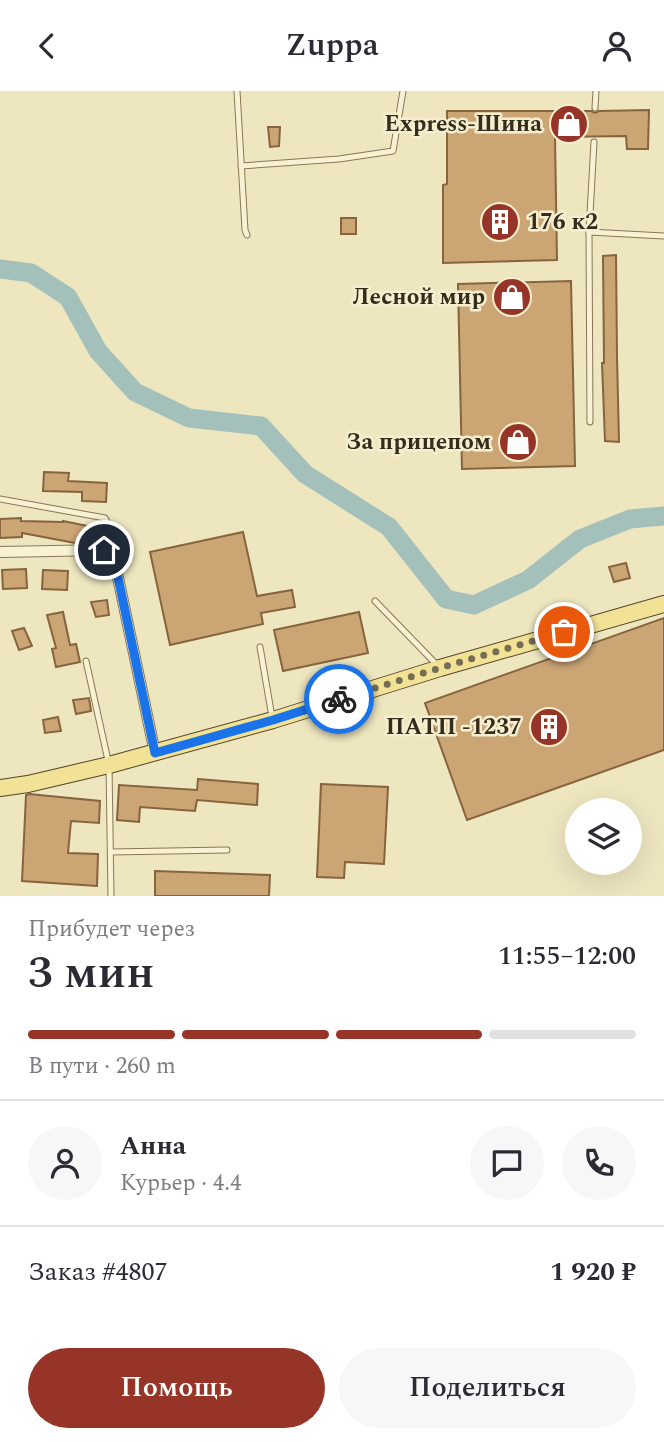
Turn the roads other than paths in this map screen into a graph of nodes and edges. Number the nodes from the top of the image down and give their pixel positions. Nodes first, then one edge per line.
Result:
1 (237, 91) edge
2 (403, 91) edge
3 (596, 91) edge
4 (595, 108) dead end
5 (594, 142) dead end
6 (241, 166) junction
7 (589, 232) junction
8 (247, 235) dead end
9 (664, 236) edge
10 (590, 422) dead end
11 (0, 499) edge
12 (104, 550) junction
13 (0, 552) edge
14 (375, 601) dead end
15 (664, 604) edge
16 (260, 647) dead end
17 (86, 661) dead end
18 (440, 668) junction
19 (273, 720) junction
20 (155, 753) junction
21 (109, 765) junction
22 (0, 788) edge
23 (227, 849) dead end
24 (111, 852) junction
25 (111, 896) edge

1 - 6 lane
2 - 6 lane
3 - 4 lane
5 - 7 lane
6 - 8 lane
7 - 9 lane
7 - 10 lane
11 - 12 lane
12 - 13 street
12 - 20 street
14 - 18 lane
15 - 18 main road
16 - 19 lane
17 - 21 lane
18 - 19 main road
19 - 20 main road
20 - 21 main road
21 - 22 main road
21 - 24 lane
23 - 24 lane
24 - 25 lane

